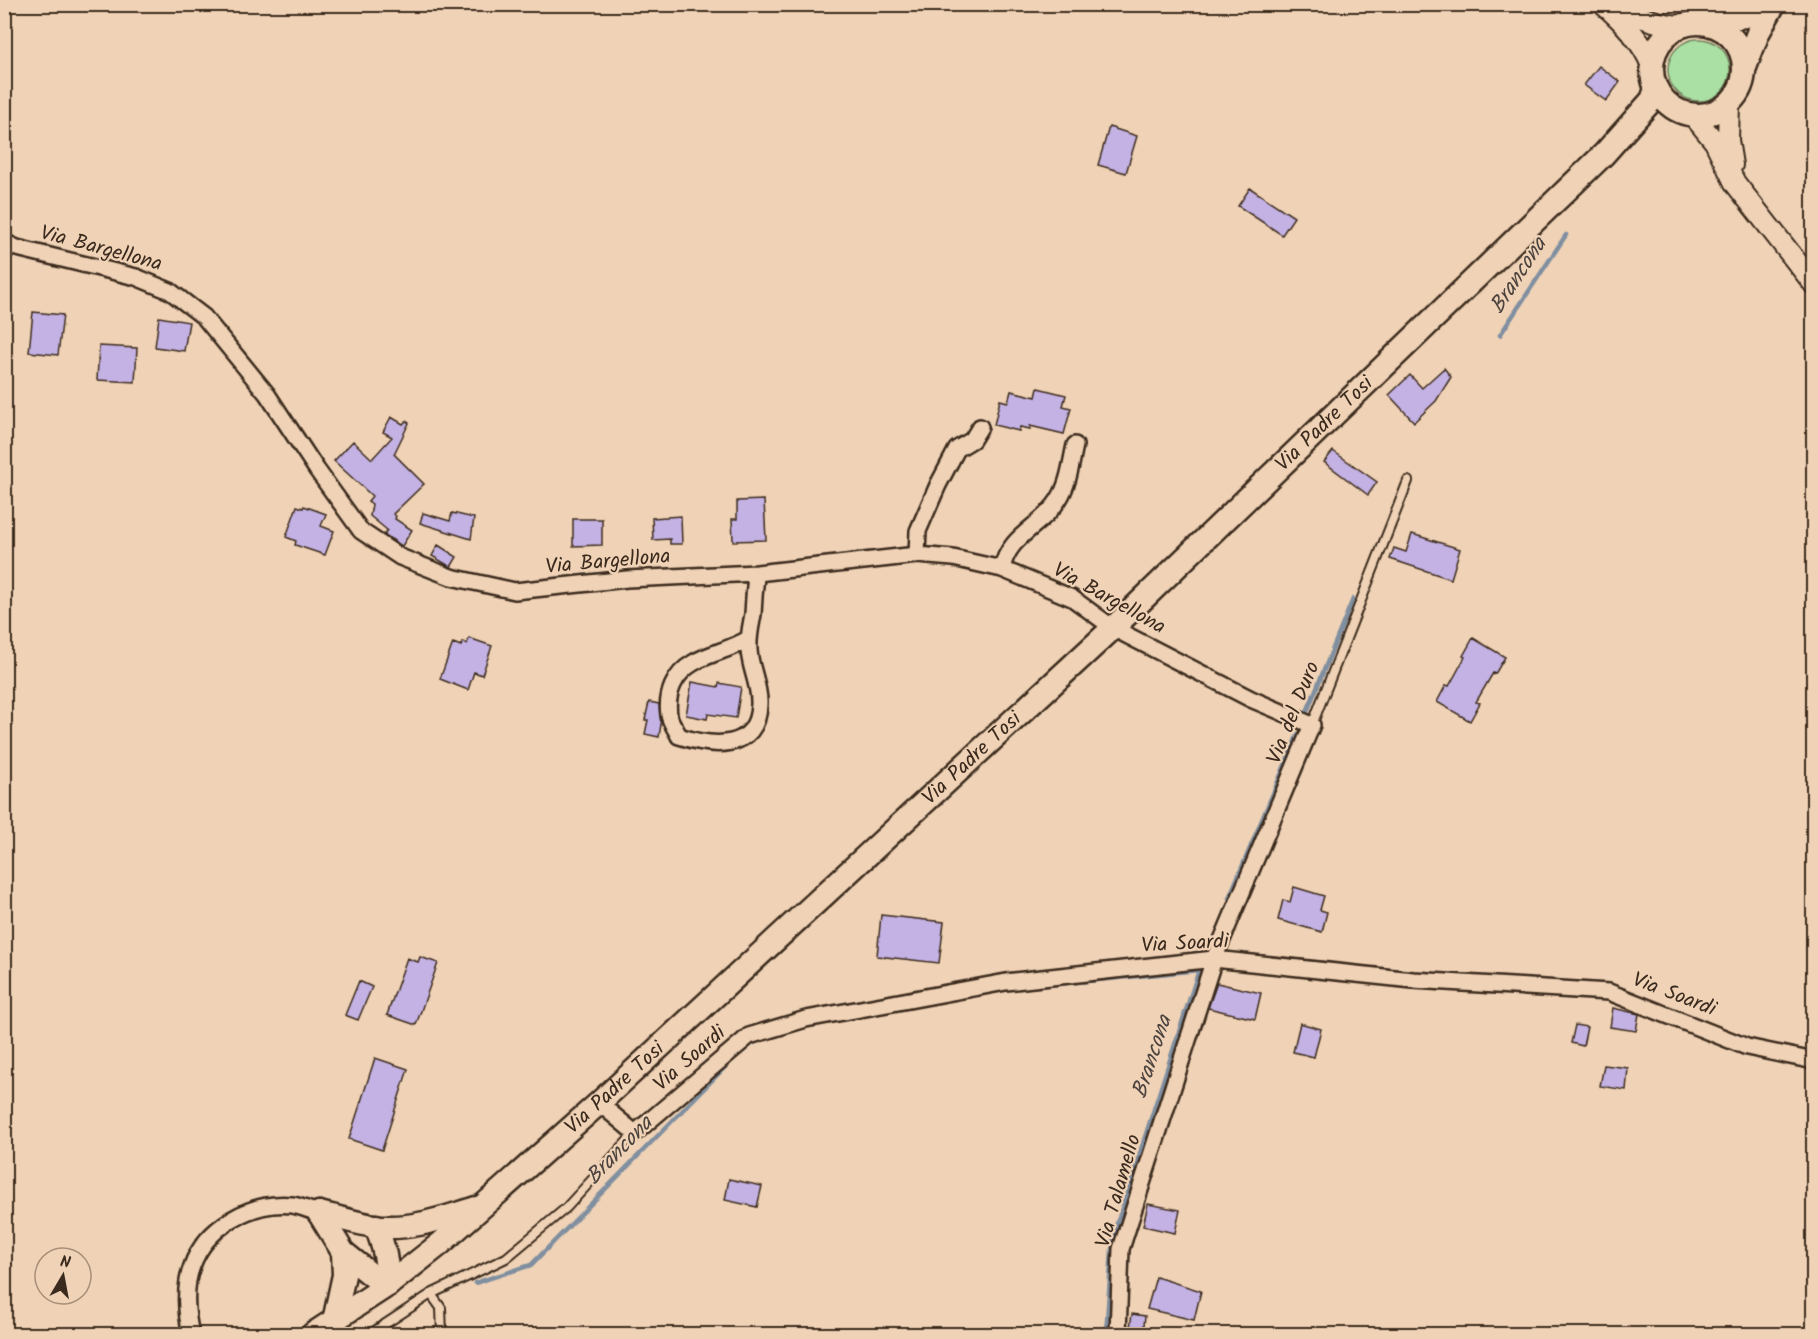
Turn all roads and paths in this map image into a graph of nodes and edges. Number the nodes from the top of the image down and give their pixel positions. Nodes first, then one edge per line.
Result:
1 (1603, 4) edge
2 (1613, 4) edge
3 (1762, 4) edge
4 (1773, 4) edge
5 (1690, 24) junction
6 (1652, 66) junction
7 (1744, 70) junction
8 (1656, 89) junction
9 (1729, 104) junction
10 (1688, 114) junction
11 (1604, 154) junction
12 (1735, 183) junction
13 (4, 242) edge
14 (1814, 284) edge
15 (980, 428) dead end
16 (1074, 445) dead end
17 (1408, 481) dead end
18 (917, 555) junction
19 (1002, 569) junction
20 (757, 573) junction
21 (1113, 628) junction
22 (748, 639) junction
23 (1312, 725) junction
24 (1214, 959) junction
25 (1814, 1061) edge
26 (599, 1103) junction
27 (635, 1133) junction
28 (480, 1207) junction
29 (319, 1213) junction
30 (376, 1226) junction
31 (343, 1252) junction
32 (388, 1285) junction
33 (431, 1294) junction
34 (334, 1321) junction
35 (191, 1335) edge
36 (313, 1335) edge
37 (370, 1335) edge
38 (442, 1335) edge
39 (1118, 1335) edge

1 - 6 street
2 - 5 street
3 - 5 main road
4 - 7 main road
5 - 6 main road
5 - 7 main road
6 - 8 main road
7 - 9 main road
8 - 10 main road
8 - 11 main road
9 - 10 main road
9 - 12 street
10 - 11 main road
10 - 12 street
11 - 21 main road, Via Padre Tosi
12 - 14 street
13 - 20 street, Via Bargellona
15 - 18 street
16 - 19 street
17 - 23 lane, Via del Duro
18 - 19 street, Via Bargellona
18 - 20 street, Via Bargellona
19 - 21 street, Via Bargellona
20 - 22 street
21 - 23 street, Via Bargellona
21 - 26 main road, Via Padre Tosi
22 - 22 street
23 - 24 street, Via del Duro
24 - 25 street, Via Soardi
24 - 27 street, Via Soardi
24 - 39 street, Via Talamello
26 - 27 street
26 - 28 main road, Via Padre Tosi
27 - 33 lane
28 - 30 main road
28 - 32 main road, Via Padre Tosi
29 - 30 main road
29 - 31 main road
29 - 35 street
30 - 32 main road
31 - 32 main road
31 - 34 main road
32 - 34 main road, Via Padre Tosi
33 - 37 lane
33 - 38 lane
34 - 36 main road, Via Padre Tosi

